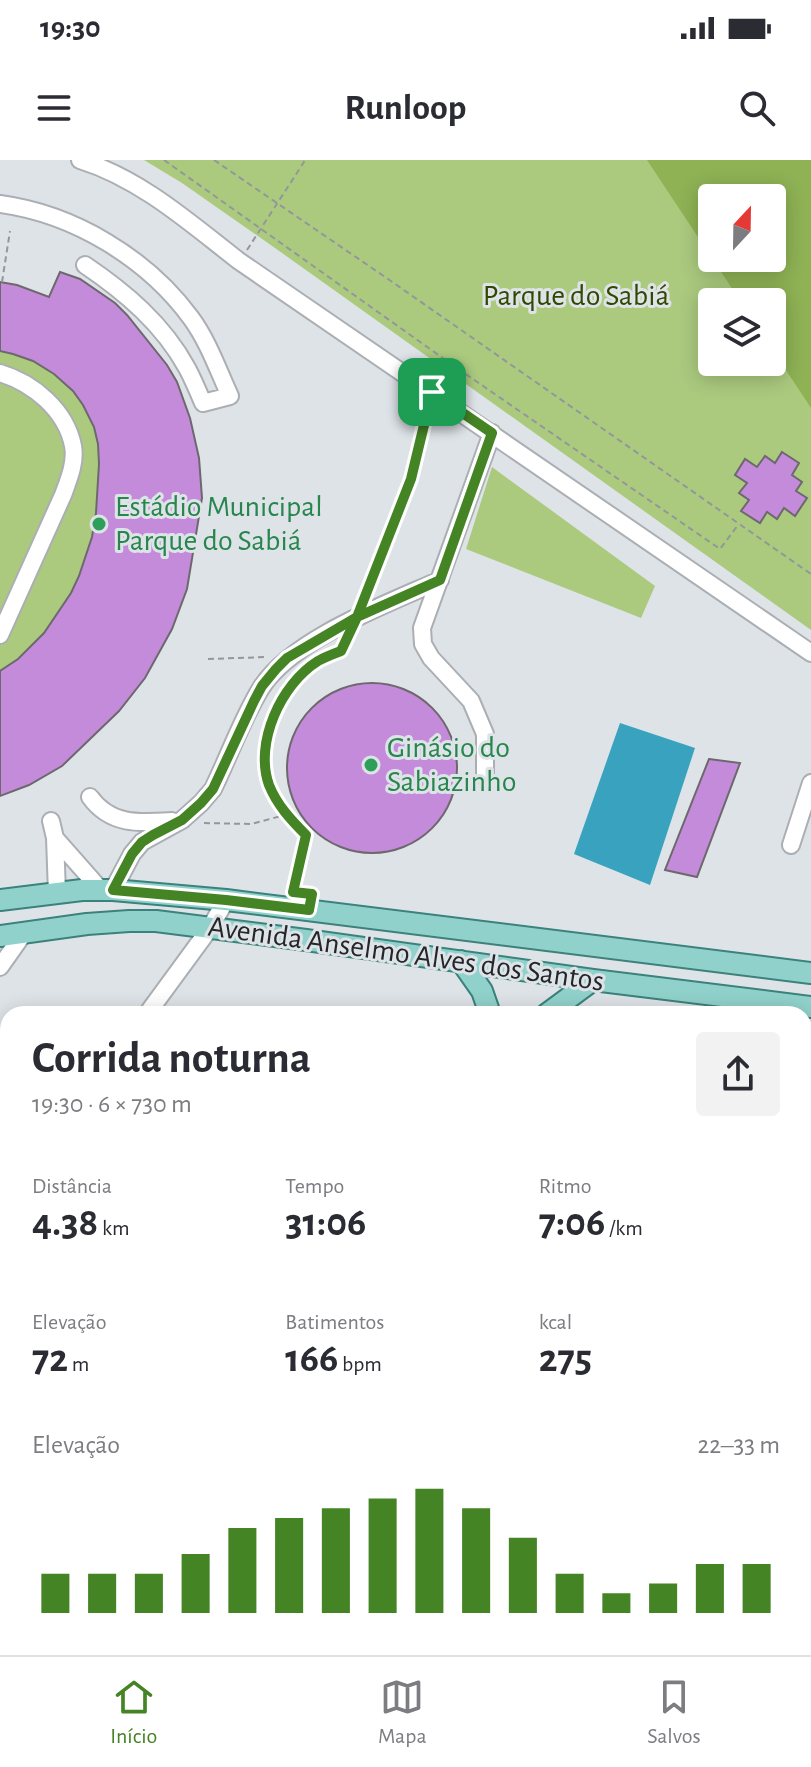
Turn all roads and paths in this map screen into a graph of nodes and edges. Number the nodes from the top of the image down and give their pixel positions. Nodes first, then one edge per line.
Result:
1 (80, 160) edge
2 (164, 160) edge
3 (214, 160) edge
4 (301, 160) edge
5 (0, 204) edge
6 (278, 204) junction
7 (260, 230) junction
8 (10, 231) dead end
9 (239, 261) junction
10 (85, 265) dead end
11 (2, 282) dead end
12 (454, 366) junction
13 (0, 373) edge
14 (432, 392) junction
15 (492, 433) junction
16 (739, 524) junction
17 (811, 574) edge
18 (440, 580) junction
19 (357, 617) junction
20 (0, 635) edge
21 (811, 653) edge
22 (287, 658) junction
23 (208, 659) dead end
24 (319, 660) junction
25 (485, 777) dead end
26 (811, 783) edge
27 (90, 797) dead end
28 (286, 814) junction
29 (178, 822) junction
30 (791, 845) dead end
31 (106, 889) junction
32 (57, 893) junction
33 (0, 900) edge
34 (226, 900) junction
35 (309, 910) junction
36 (210, 928) junction
37 (24, 933) junction
38 (0, 936) edge
39 (461, 961) junction
40 (0, 967) edge
41 (811, 973) edge
42 (593, 980) junction
43 (153, 1006) edge
44 (487, 1006) edge
45 (558, 1006) edge
46 (803, 1006) edge

1 - 9 street
2 - 7 path
3 - 6 path
4 - 6 path
5 - 10 street
6 - 7 path
6 - 16 path
7 - 9 path
7 - 12 path
8 - 11 path
9 - 14 street
12 - 14 path
12 - 16 path
13 - 20 street
14 - 15 street
14 - 19 path
15 - 18 street
15 - 21 street
16 - 17 path
18 - 19 street
18 - 25 street
19 - 22 street
19 - 24 path
22 - 23 path
22 - 24 path
22 - 29 street
24 - 28 path
26 - 30 street
27 - 29 street
28 - 29 path
28 - 35 path
29 - 31 street
31 - 32 main road, Avenida Anselmo Alves dos Santos
31 - 32 street
31 - 34 main road, Avenida Anselmo Alves dos Santos
32 - 33 main road, Avenida Anselmo Alves dos Santos
34 - 35 main road, Avenida Anselmo Alves dos Santos
34 - 36 street
35 - 41 main road, Avenida Anselmo Alves dos Santos
36 - 37 main road, Avenida Anselmo Alves dos Santos
36 - 39 main road, Avenida Anselmo Alves dos Santos
36 - 43 street
37 - 38 main road, Avenida Anselmo Alves dos Santos
37 - 40 street
39 - 42 main road, Avenida Anselmo Alves dos Santos
39 - 44 main road
42 - 45 main road
42 - 46 main road, Avenida Anselmo Alves dos Santos

